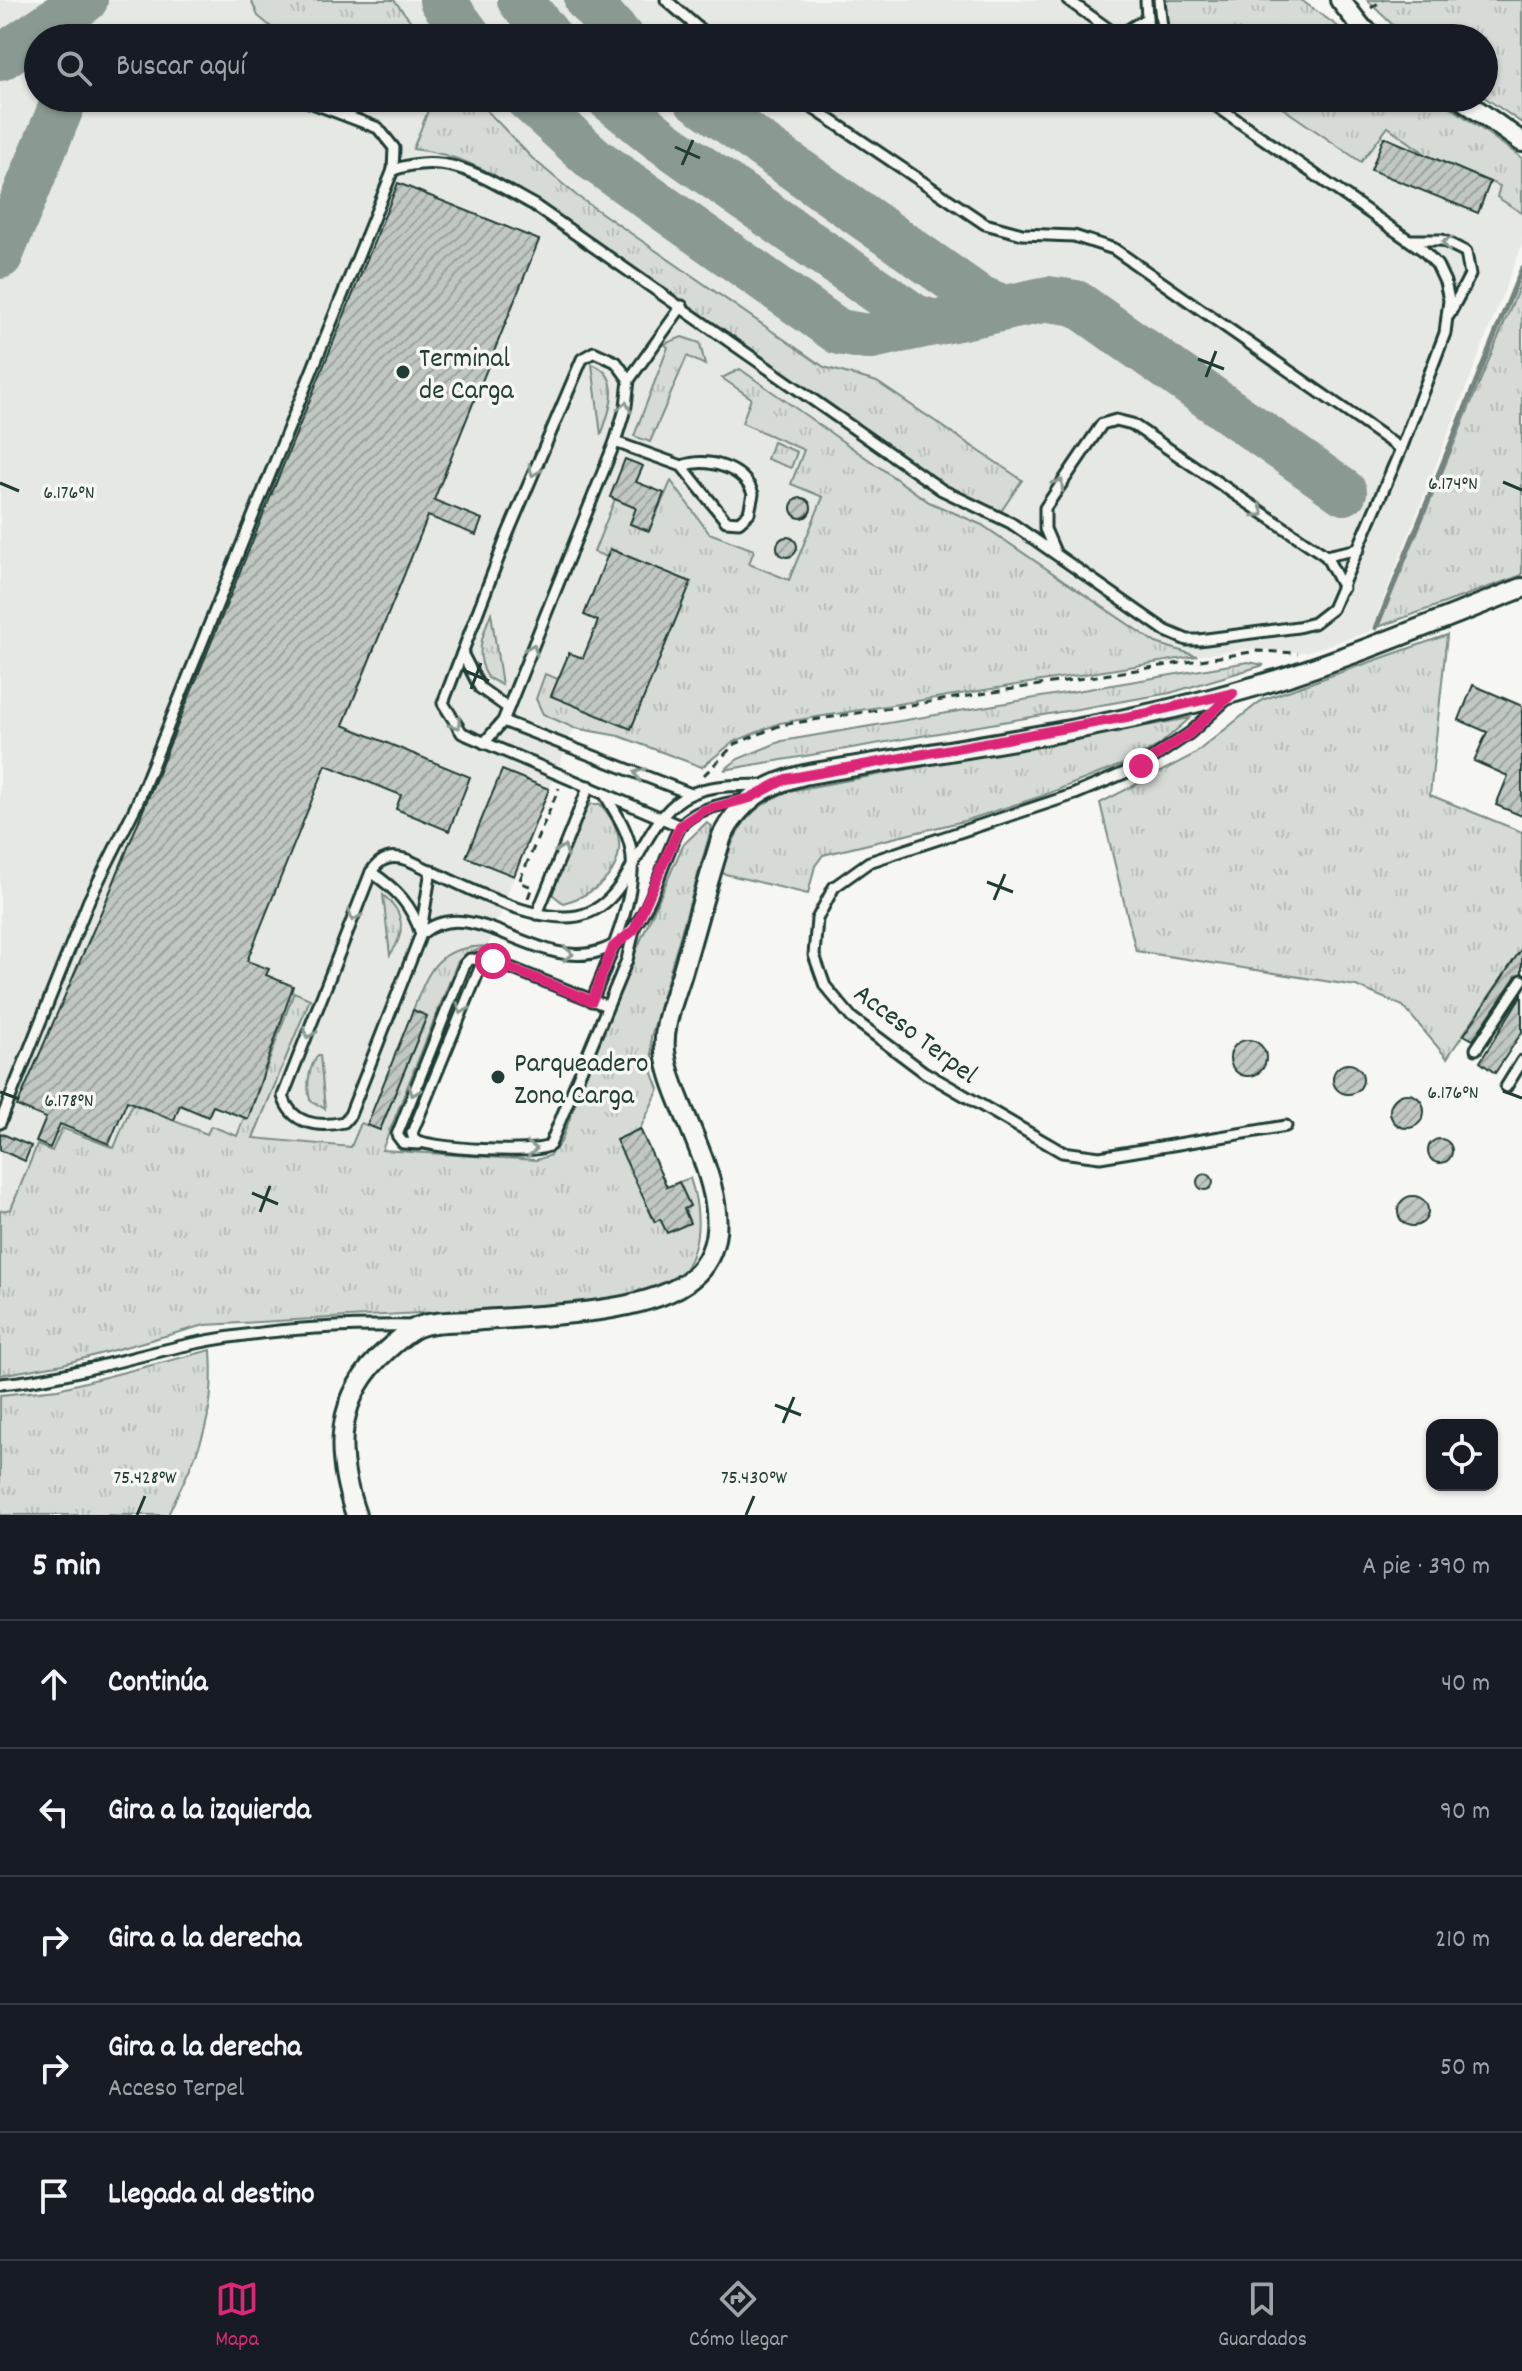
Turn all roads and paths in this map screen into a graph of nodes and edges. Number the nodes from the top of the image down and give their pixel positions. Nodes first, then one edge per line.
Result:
1 (666, 0) edge
2 (1068, 0) edge
3 (1146, 0) edge
4 (1159, 0) edge
5 (1323, 0) edge
6 (1340, 0) edge
7 (1383, 0) edge
8 (1371, 8) dead end
9 (1147, 18) junction
10 (694, 24) edge
11 (1101, 24) edge
12 (1138, 24) edge
13 (1147, 24) edge
14 (1162, 24) edge
15 (1356, 24) edge
16 (1361, 24) edge
17 (336, 112) edge
18 (819, 112) edge
19 (1225, 112) edge
20 (1480, 112) edge
21 (1522, 142) edge
22 (393, 170) junction
23 (1409, 240) junction
24 (682, 306) junction
25 (1448, 318) junction
26 (629, 380) junction
27 (615, 442) junction
28 (1401, 449) junction
29 (682, 466) junction
30 (1359, 549) junction
31 (1056, 555) junction
32 (1326, 556) junction
33 (1343, 588) junction
34 (1522, 588) edge
35 (462, 653) junction
36 (1313, 667) junction
37 (1233, 693) junction
38 (508, 708) junction
39 (503, 721) junction
40 (484, 743) junction
41 (576, 779) junction
42 (771, 785) junction
43 (589, 786) junction
44 (604, 793) junction
45 (690, 794) junction
46 (750, 798) junction
47 (660, 818) junction
48 (680, 826) junction
49 (633, 864) junction
50 (431, 870) junction
51 (371, 872) junction
52 (523, 910) junction
53 (537, 914) junction
54 (634, 930) junction
55 (421, 934) junction
56 (613, 947) junction
57 (488, 960) junction
58 (1522, 980) edge
59 (592, 1001) junction
60 (607, 1006) junction
61 (1476, 1049) dead end
62 (1522, 1061) edge
63 (1506, 1087) dead end
64 (0, 1123) edge
65 (1286, 1126) dead end
66 (427, 1145) junction
67 (421, 1326) junction
68 (0, 1384) edge
69 (356, 1515) edge

1 - 10 lane
2 - 11 lane
3 - 9 lane
4 - 14 lane
5 - 15 street
6 - 16 street
7 - 8 path
9 - 12 lane
9 - 13 lane
17 - 22 lane
18 - 28 lane
19 - 23 lane
20 - 21 street
22 - 24 lane
22 - 64 lane
23 - 25 lane
25 -> 23 lane
24 - 26 lane
24 - 31 lane
25 - 28 lane
27 -> 26 lane
26 -> 35 lane
27 - 29 lane
38 -> 27 lane
28 - 30 lane
29 - 29 lane
30 - 32 lane
30 - 33 lane
31 -> 32 lane
31 - 33 lane
32 - 33 lane
34 - 36 street
35 - 38 lane
35 -> 40 lane
36 - 37 street
36 - 45 path
37 - 42 street
37 - 65 lane, Acceso Terpel
38 - 39 lane
39 - 40 lane
45 -> 39 lane
40 - 41 lane
41 - 43 lane
41 - 52 path
42 - 45 lane
42 - 46 street
43 - 44 lane
53 -> 43 lane
44 - 47 lane
44 - 49 lane
45 - 47 lane
46 - 48 lane
46 - 67 street
47 - 48 lane
47 - 49 lane
48 - 54 lane
49 - 53 lane
49 - 56 lane
50 - 51 lane
50 - 52 lane
50 - 55 lane
51 - 55 lane
51 -> 55 lane
52 - 53 lane
54 - 56 lane
54 - 60 lane
55 -> 56 lane
56 - 59 lane
57 - 59 lane
57 -> 66 lane
57 -> 66 lane
58 - 61 lane
59 - 60 lane
66 -> 60 lane
62 - 63 lane
67 - 68 lane
67 - 69 street

